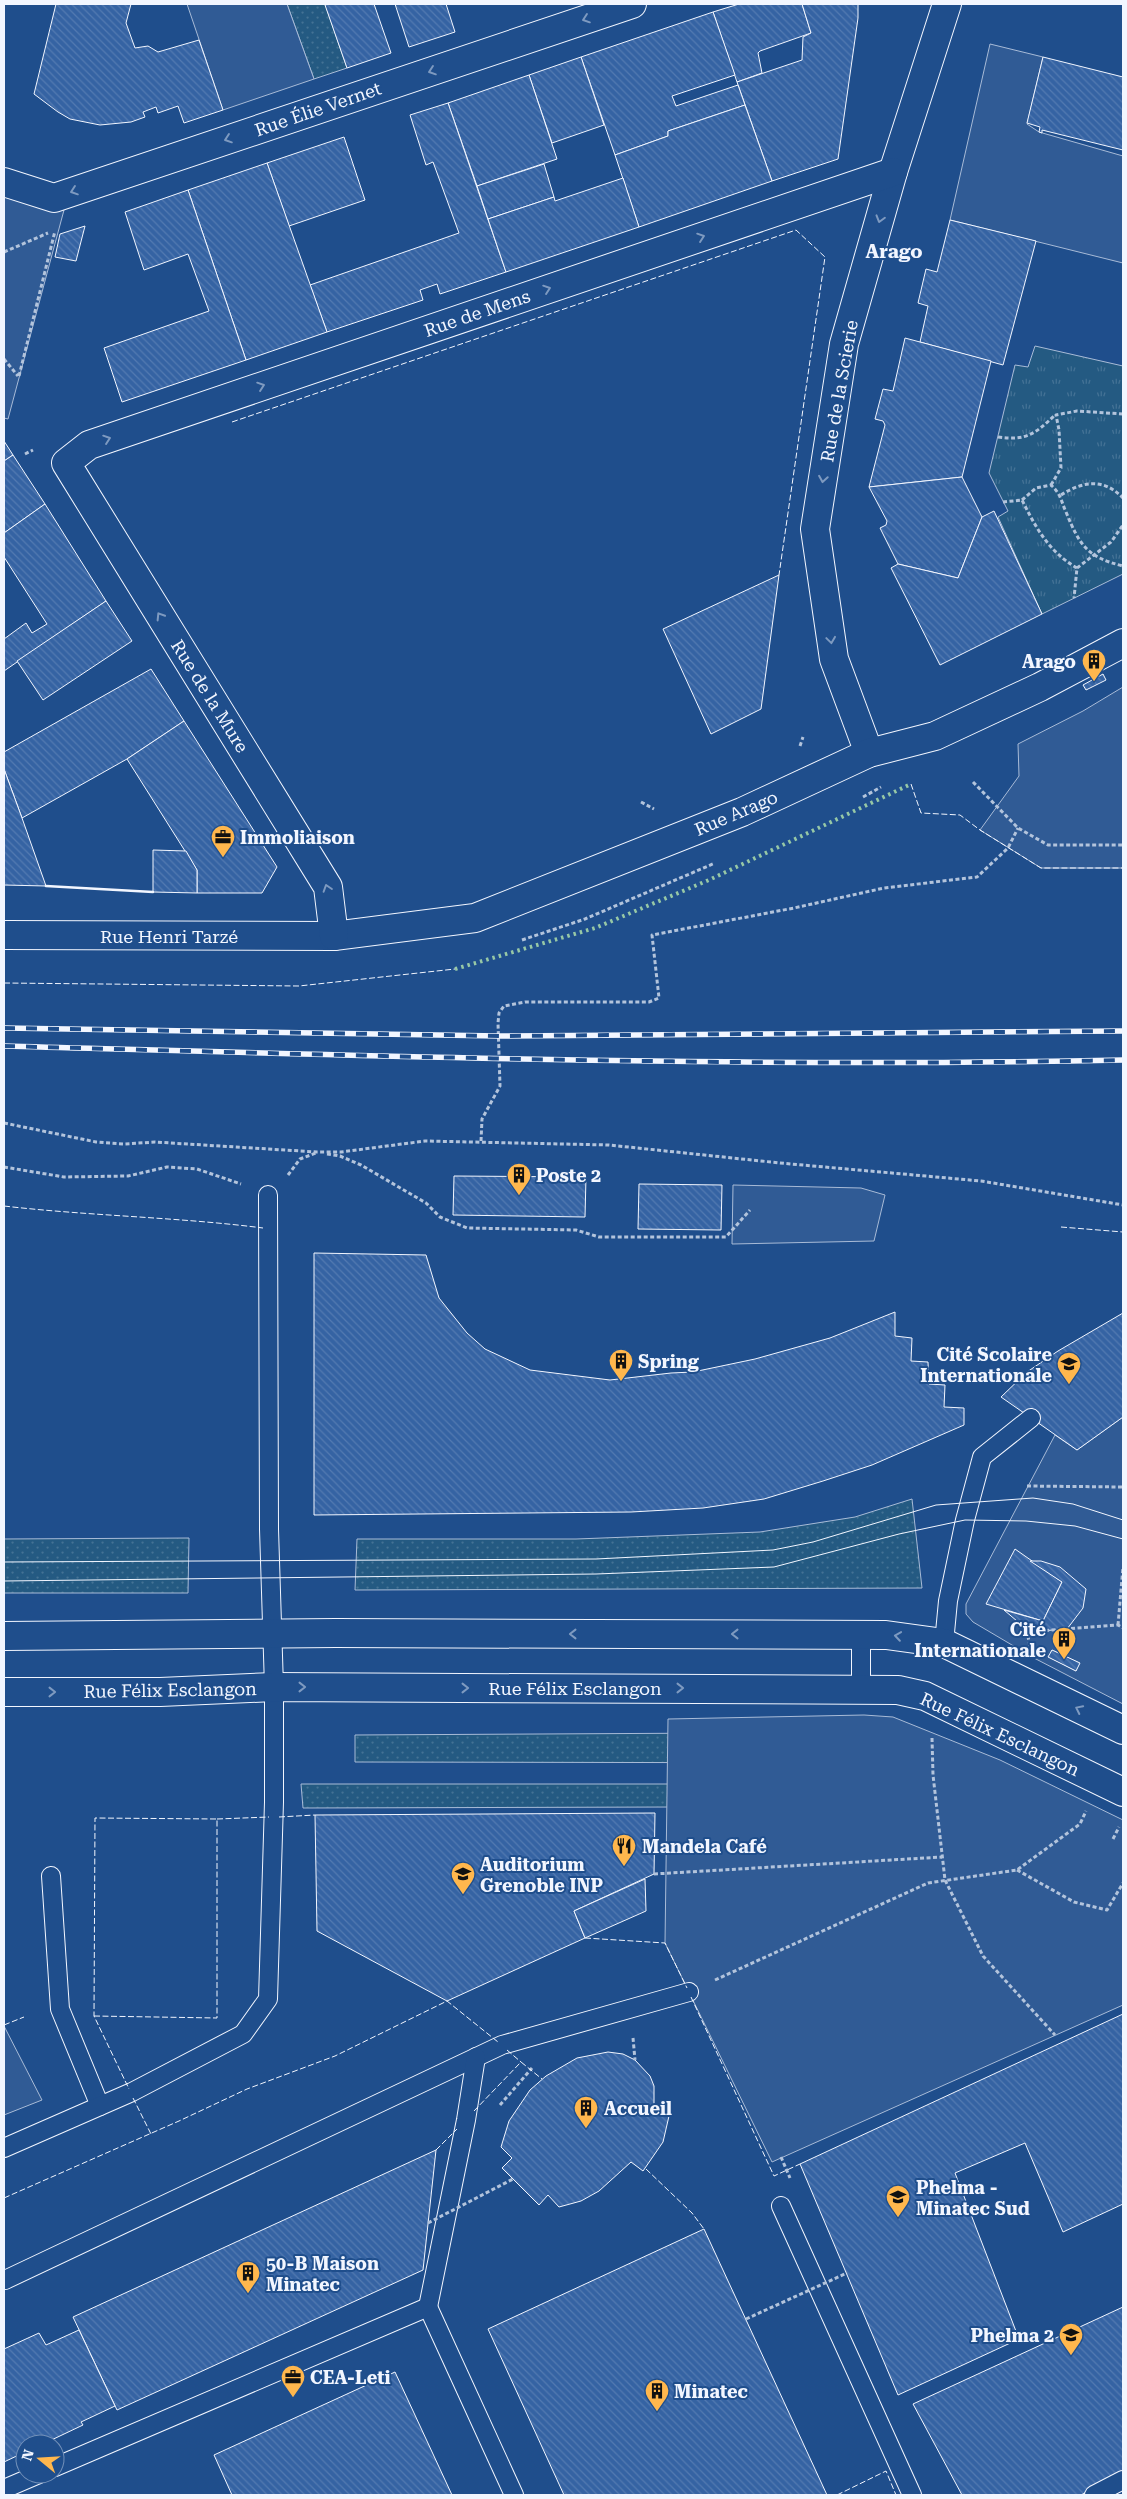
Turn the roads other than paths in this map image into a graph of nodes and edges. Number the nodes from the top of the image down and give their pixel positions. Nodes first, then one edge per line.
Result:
1 (632, 4) edge
2 (947, 4) edge
3 (893, 172) junction
4 (4, 182) edge
5 (66, 463) joint
6 (1123, 644) edge
7 (869, 753) junction
8 (4, 935) edge
9 (334, 936) junction
10 (268, 1195) dead end
11 (1031, 1418) dead end
12 (274, 1633) junction
13 (861, 1635) junction
14 (4, 1636) edge
15 (944, 1643) junction
16 (274, 1687) junction
17 (861, 1689) junction
18 (4, 1692) edge
19 (1123, 1730) edge
20 (1123, 1792) edge
21 (51, 1876) dead end
22 (689, 1992) road end
23 (476, 2057) junction
24 (100, 2106) junction
25 (4, 2148) edge
26 (781, 2206) dead end
27 (5, 2280) dead end
28 (428, 2307) junction
29 (65, 2463) edge
30 (1123, 2480) edge
31 (16, 2484) edge
32 (4, 2489) edge
33 (514, 2495) edge
34 (912, 2495) edge
35 (1094, 2495) edge

1 -> 4 street, Rue Élie Vernet
2 - 3 street, Rue de la Scierie
5 -> 3 street, Rue de Mens
3 -> 7 street, Rue de la Scierie
9 -> 5 street, Rue de la Mure
6 - 7 street, Rue Arago
7 - 9 street, Rue Arago
8 - 9 street, Rue Henri Tarzé
10 - 12 lane
11 - 15 lane
13 -> 12 street
12 - 14 street
12 - 16 lane
15 -> 13 street
13 - 17 lane
19 -> 15 street
16 -> 17 street, Rue Félix Esclangon
18 -> 16 street, Rue Félix Esclangon
16 - 24 lane
17 - 20 street, Rue Félix Esclangon
21 - 24 lane
22 - 23 lane
23 - 27 lane
23 - 28 lane
24 - 25 lane
26 - 34 lane
28 - 29 lane
28 - 33 lane
30 - 35 lane
31 - 32 lane

